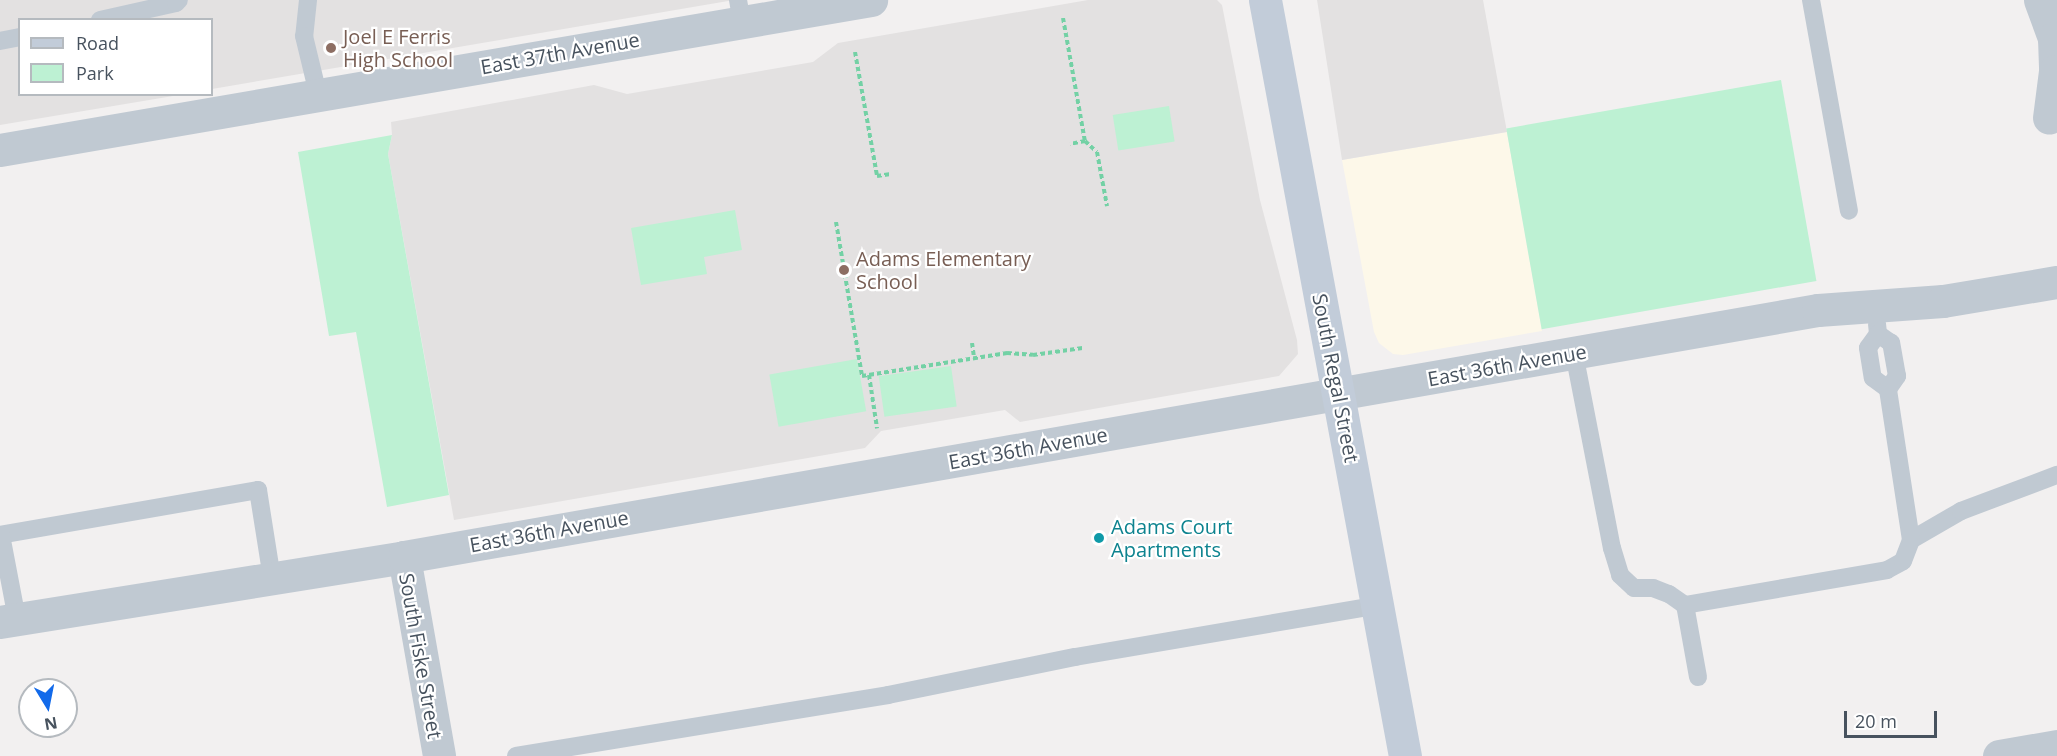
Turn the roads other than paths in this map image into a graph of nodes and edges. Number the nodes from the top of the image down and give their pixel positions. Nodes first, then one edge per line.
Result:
1 (179, 0) edge
2 (308, 0) edge
3 (871, 0) edge
4 (1265, 0) edge
5 (1811, 0) edge
6 (2040, 0) edge
7 (740, 11) edge
8 (109, 18) edge
9 (18, 37) edge
10 (0, 41) edge
11 (318, 94) junction
12 (2049, 118) dead end
13 (0, 150) edge
14 (1849, 211) dead end
15 (2057, 282) edge
16 (1876, 319) junction
17 (1574, 353) junction
18 (1340, 394) junction
19 (2057, 475) edge
20 (0, 535) edge
21 (1911, 540) junction
22 (404, 557) junction
23 (272, 578) junction
24 (1378, 605) junction
25 (1685, 605) junction
26 (9, 620) edge
27 (1698, 678) dead end
28 (2057, 746) edge
29 (2010, 755) edge
30 (439, 756) edge
31 (516, 756) edge
32 (1405, 756) edge

1 - 8 lane
2 - 11 lane
3 - 7 street, East 37th Avenue
4 - 18 main road, South Regal Street
5 - 14 lane
6 - 12 street
7 - 11 street, East 37th Avenue
9 - 10 lane
11 - 13 street, East 37th Avenue
15 - 16 street, East 36th Avenue
16 - 17 street, East 36th Avenue
16 - 21 lane
17 - 18 street, East 36th Avenue
17 - 25 lane
18 - 22 street, East 36th Avenue
18 - 24 main road, South Regal Street
19 - 21 lane
20 - 23 lane
20 - 26 lane
21 - 25 lane
22 - 23 street, East 36th Avenue
22 - 30 street, South Fiske Street
23 - 26 street, East 36th Avenue
24 - 31 lane
24 - 32 main road, South Regal Street
25 - 27 lane
28 - 29 street

